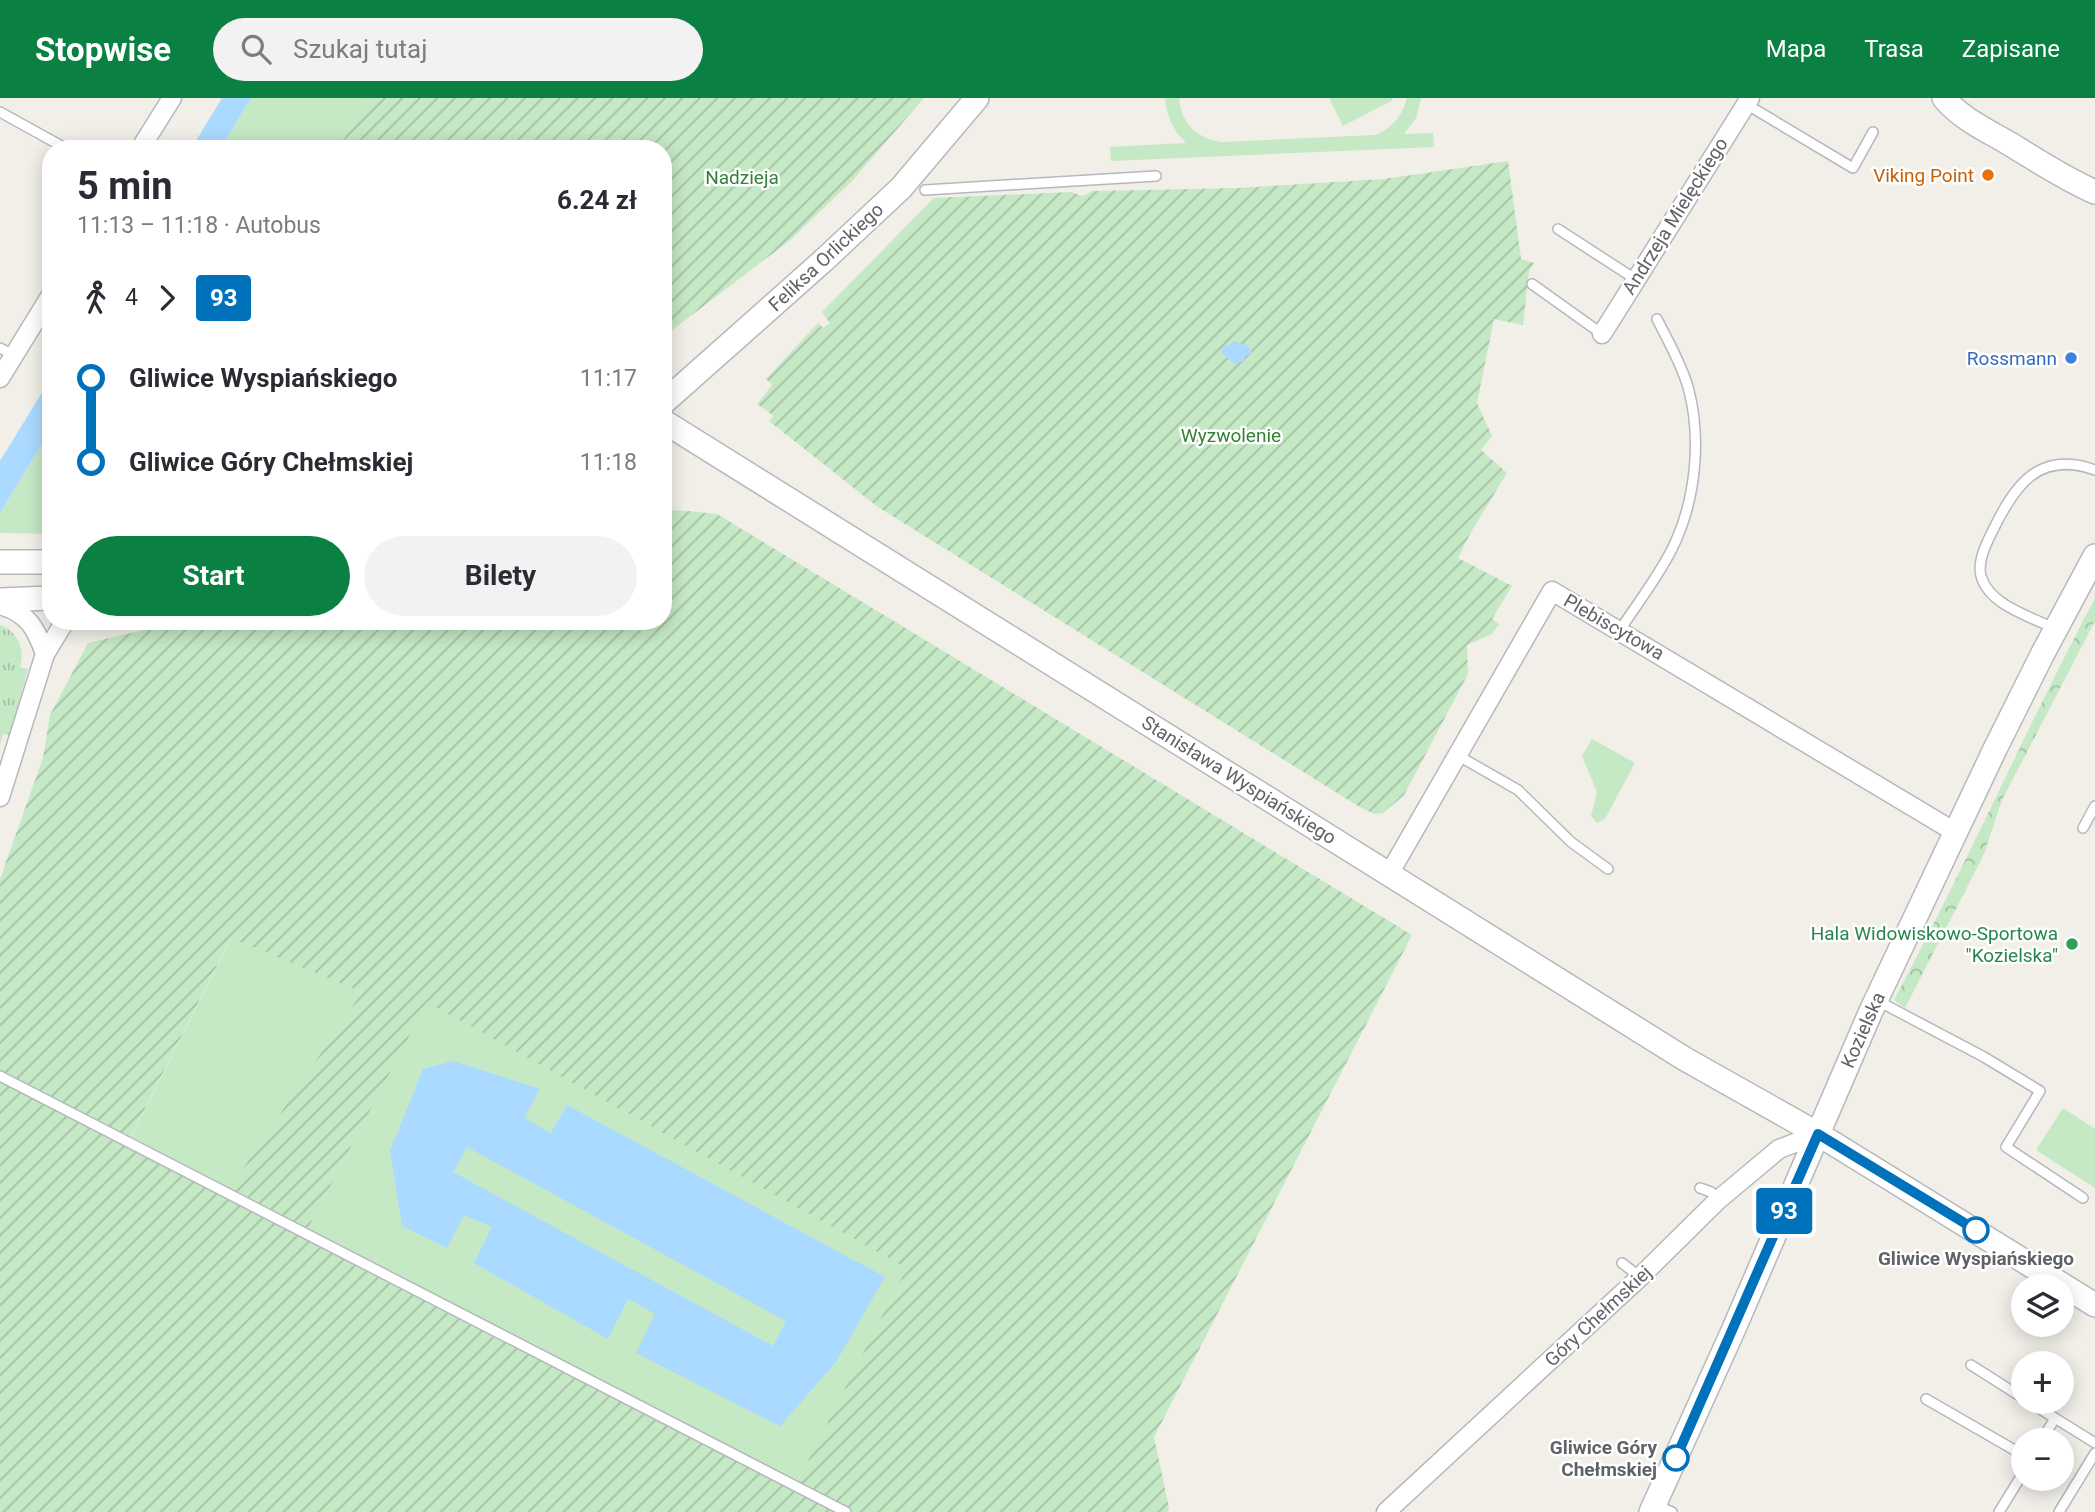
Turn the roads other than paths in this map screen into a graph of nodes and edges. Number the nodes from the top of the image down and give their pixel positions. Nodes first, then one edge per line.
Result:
1 (172, 98) edge
2 (977, 98) edge
3 (1748, 101) edge
4 (1944, 101) edge
5 (0, 112) edge
6 (1873, 132) dead end
7 (50, 140) edge
8 (146, 140) edge
9 (1156, 176) dead end
10 (925, 190) dead end
11 (2095, 192) edge
12 (1558, 229) dead end
13 (1635, 279) junction
14 (1532, 284) dead end
15 (42, 306) edge
16 (1657, 319) dead end
17 (1602, 334) joint
18 (7, 351) edge
19 (0, 378) edge
20 (672, 395) edge
21 (672, 427) edge
22 (2095, 470) edge
23 (2095, 556) edge
24 (0, 562) edge
25 (42, 562) edge
26 (42, 599) edge
27 (0, 602) edge
28 (2055, 629) junction
29 (60, 630) edge
30 (1620, 630) junction
31 (45, 654) junction
32 (1457, 755) junction
33 (0, 797) edge
34 (2095, 806) edge
35 (2083, 828) dead end
36 (1955, 832) junction
37 (1608, 869) dead end
38 (1389, 874) junction
39 (1876, 1000) junction
40 (0, 1076) edge
41 (1818, 1134) junction
42 (1700, 1188) dead end
43 (2083, 1198) dead end
44 (1718, 1200) junction
45 (1622, 1263) dead end
46 (1640, 1277) junction
47 (2095, 1305) edge
48 (1971, 1365) dead end
49 (2011, 1390) edge
50 (1926, 1399) dead end
51 (2048, 1414) edge
52 (2055, 1418) junction
53 (2049, 1428) edge
54 (2095, 1443) edge
55 (2011, 1448) edge
56 (2095, 1453) edge
57 (2012, 1491) edge
58 (1659, 1510) edge
59 (846, 1512) edge
60 (1386, 1512) edge
61 (1999, 1512) edge
62 (2059, 1512) edge

1 - 8 street
2 - 20 street, Feliksa Orlickiego
3 - 6 lane
3 - 13 street, Andrzeja Mielęckiego
4 - 11 street
5 - 7 lane
9 - 10 lane
12 - 13 lane
13 - 17 street, Andrzeja Mielęckiego
14 - 17 lane
15 - 18 street
16 - 30 lane
18 - 19 street
21 - 38 street, Stanisława Wyspiańskiego
22 - 28 lane
23 - 28 street, Kozielska
24 - 25 street
26 - 27 street
27 - 31 street
28 - 36 street, Kozielska
29 - 31 street
30 - 32 street, Plebiscytowa
30 - 36 street, Plebiscytowa
31 - 33 street
32 - 37 lane
32 - 38 street, Plebiscytowa
34 - 35 lane
36 - 39 street, Kozielska
38 - 41 street, Stanisława Wyspiańskiego
39 - 41 street, Kozielska
39 - 43 lane
40 - 59 lane
41 - 44 street, Góry Chełmskiej
41 - 47 street, Stanisława Wyspiańskiego
41 - 58 street, Kozielska
42 - 44 lane
44 - 46 street, Góry Chełmskiej
45 - 46 lane
46 - 60 street, Góry Chełmskiej
48 - 49 lane
50 - 55 lane
51 - 52 lane
52 - 53 lane
52 - 54 lane
56 - 62 lane
57 - 61 lane

